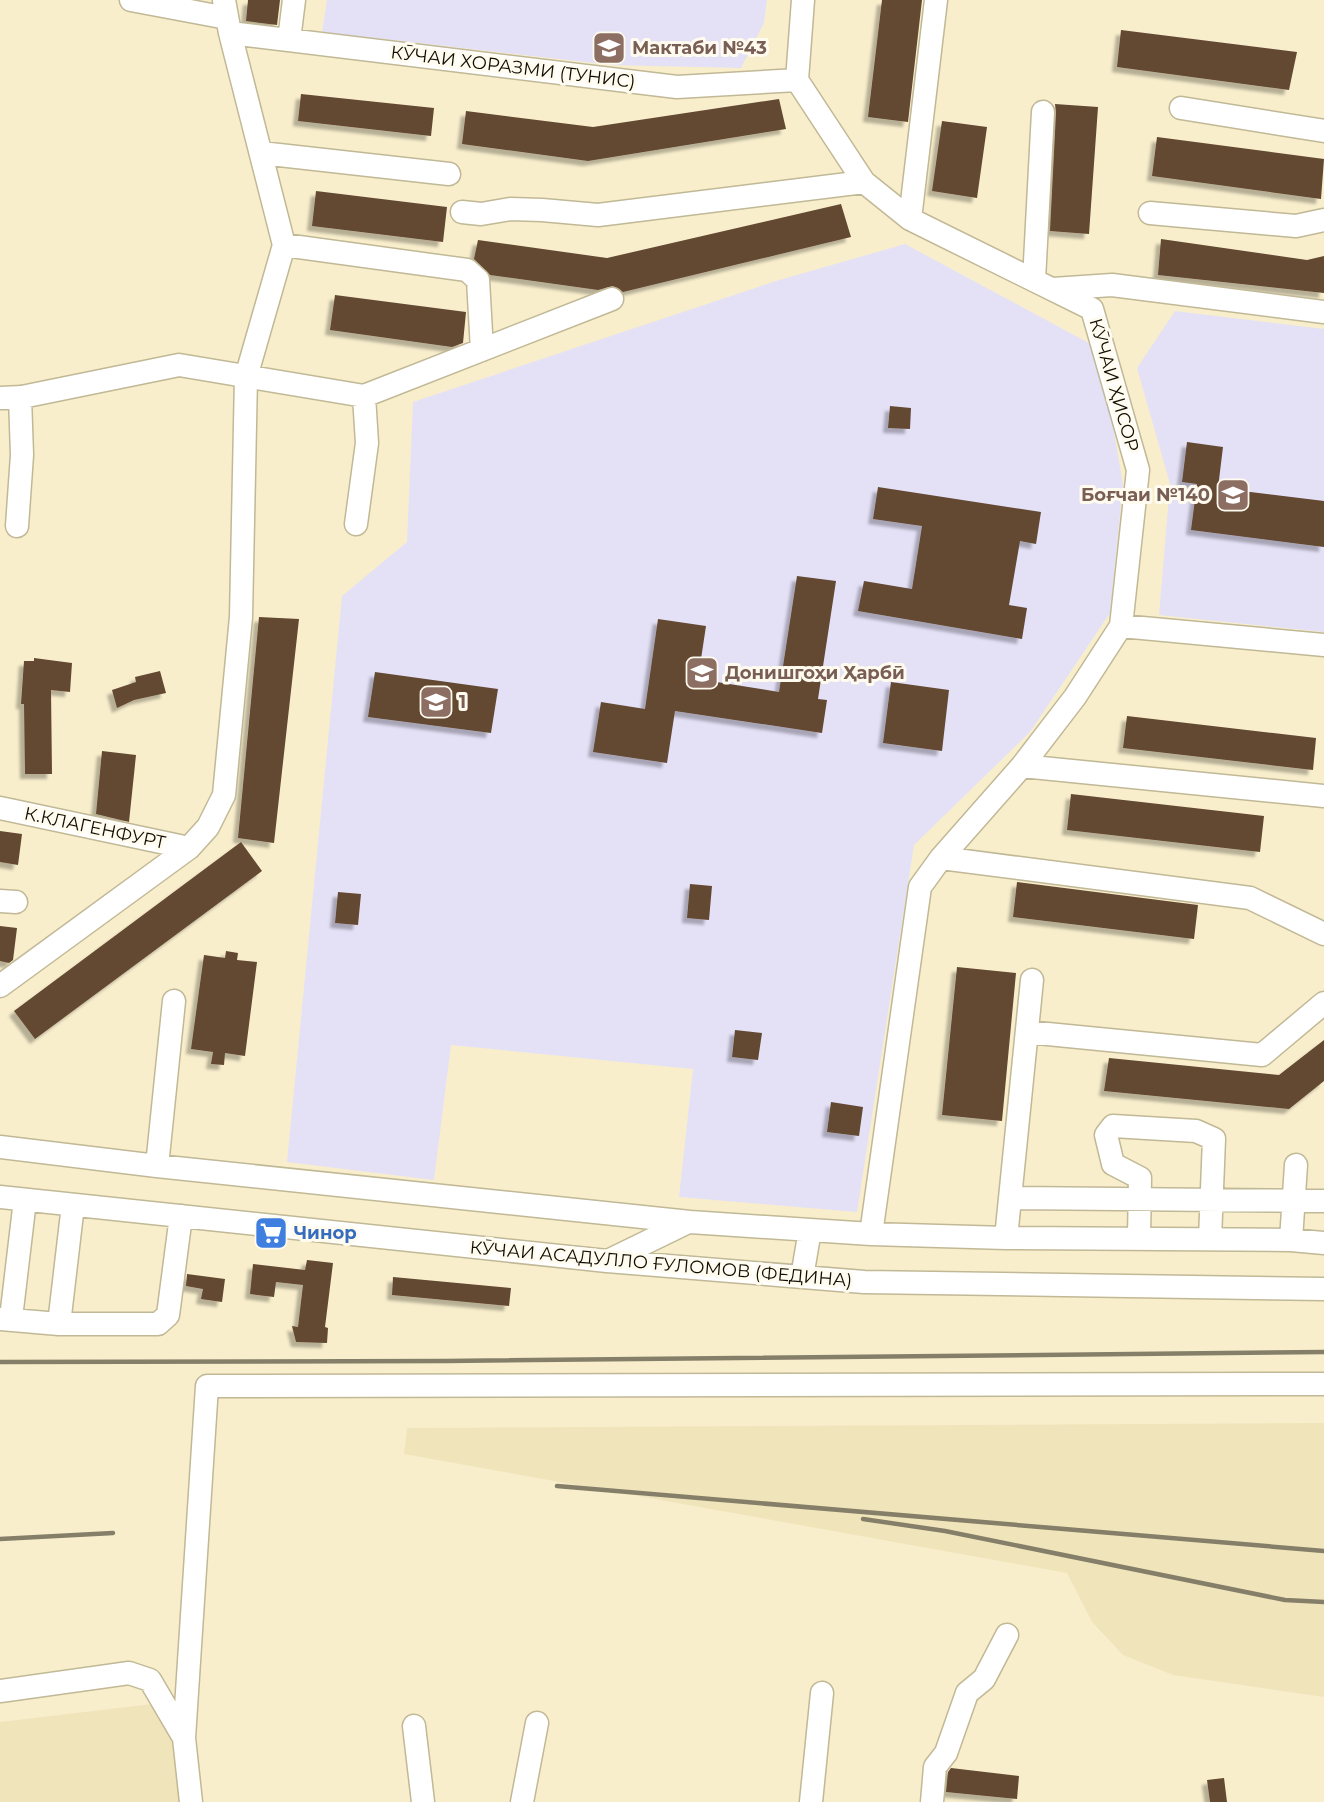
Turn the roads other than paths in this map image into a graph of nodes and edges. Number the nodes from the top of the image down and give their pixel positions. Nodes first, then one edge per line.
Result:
1 (131, 0) edge
2 (294, 0) edge
3 (803, 0) edge
4 (936, 0) edge
5 (227, 17) edge
6 (289, 40) junction
7 (797, 80) junction
8 (1181, 108) dead end
9 (1043, 112) dead end
10 (1324, 131) edge
11 (261, 153) junction
12 (448, 174) dead end
13 (864, 182) junction
14 (462, 212) dead end
15 (1150, 213) dead end
16 (910, 219) junction
17 (1324, 220) edge
18 (284, 245) junction
19 (1042, 284) junction
20 (612, 299) dead end
21 (1324, 312) edge
22 (482, 350) junction
23 (246, 377) junction
24 (364, 396) junction
25 (10, 397) edge
26 (356, 524) dead end
27 (17, 526) dead end
28 (1121, 626) junction
29 (1324, 645) edge
30 (1022, 766) junction
31 (1324, 796) edge
32 (0, 808) edge
33 (189, 848) junction
34 (941, 858) junction
35 (1324, 934) edge
36 (1032, 980) dead end
37 (0, 986) edge
38 (174, 1001) dead end
39 (1324, 1003) edge
40 (1027, 1032) junction
41 (0, 1147) edge
42 (1296, 1164) dead end
43 (157, 1167) junction
44 (0, 1197) edge
45 (1010, 1198) junction
46 (1140, 1198) junction
47 (25, 1200) junction
48 (1324, 1201) edge
49 (1210, 1202) junction
50 (1294, 1202) junction
51 (73, 1205) junction
52 (181, 1216) junction
53 (690, 1222) junction
54 (810, 1230) junction
55 (871, 1234) junction
56 (1006, 1238) junction
57 (1139, 1239) junction
58 (1210, 1239) junction
59 (1291, 1240) junction
60 (1324, 1243) edge
61 (607, 1261) junction
62 (802, 1277) junction
63 (1324, 1290) edge
64 (6, 1318) edge
65 (60, 1324) junction
66 (1324, 1384) edge
67 (1007, 1635) dead end
68 (0, 1691) edge
69 (822, 1693) dead end
70 (537, 1723) dead end
71 (414, 1726) dead end
72 (184, 1738) junction
73 (191, 1802) edge
74 (423, 1802) edge
75 (522, 1802) edge
76 (811, 1802) edge
77 (932, 1802) edge

1 - 5 street, КӮЧАИ ХОРАЗМИ (ТУНИС)
2 - 6 street
3 - 7 street
4 - 16 street
5 - 6 street, КӮЧАИ ХОРАЗМИ (ТУНИС)
5 - 11 street
6 - 7 street, КӮЧАИ ХОРАЗМИ (ТУНИС)
7 - 13 street, КӮЧАИ ҲИСОР
8 - 10 street
9 - 19 street
11 - 12 street
11 - 18 street
13 - 14 street
13 - 16 street, КӮЧАИ ҲИСОР
15 - 17 street
16 - 19 street, КӮЧАИ ҲИСОР
18 - 22 street
18 - 23 street
19 - 21 street
19 - 28 street, КӮЧАИ ҲИСОР
20 - 22 street
22 - 24 street
23 - 24 street
23 - 25 street
23 - 33 street
24 - 26 street
25 - 27 street
28 - 29 street
28 - 30 street
30 - 31 street
30 - 34 street
32 - 33 street, К.КЛАГЕНФУРТ
33 - 37 street
34 - 35 street
34 - 55 street
36 - 40 street
38 - 43 street
39 - 40 street
40 - 45 street
41 - 43 street
42 - 50 street
43 - 53 street
44 - 47 street, КӮЧАИ АСАДУЛЛО ҒУЛОМОВ (ФЕДИНА)
45 - 46 street
45 - 56 street
46 - 49 street
46 - 49 street
46 - 57 street
47 - 51 street, КӮЧАИ АСАДУЛЛО ҒУЛОМОВ (ФЕДИНА)
47 - 64 street
48 - 50 street
49 - 50 street
49 - 58 street
50 - 59 street
51 - 52 street, КӮЧАИ АСАДУЛЛО ҒУЛОМОВ (ФЕДИНА)
51 - 65 street
52 - 61 street, КӮЧАИ АСАДУЛЛО ҒУЛОМОВ (ФЕДИНА)
52 - 65 street
53 - 54 street
53 - 61 street
54 - 55 street
54 - 62 street
55 - 56 street
56 - 57 street
57 - 58 street
58 - 59 street
59 - 60 street
61 - 62 street, КӮЧАИ АСАДУЛЛО ҒУЛОМОВ (ФЕДИНА)
62 - 63 street, КӮЧАИ АСАДУЛЛО ҒУЛОМОВ (ФЕДИНА)
64 - 65 street
66 - 72 street
67 - 77 street
68 - 72 street
69 - 76 street
70 - 75 street
71 - 74 street
72 - 73 street

